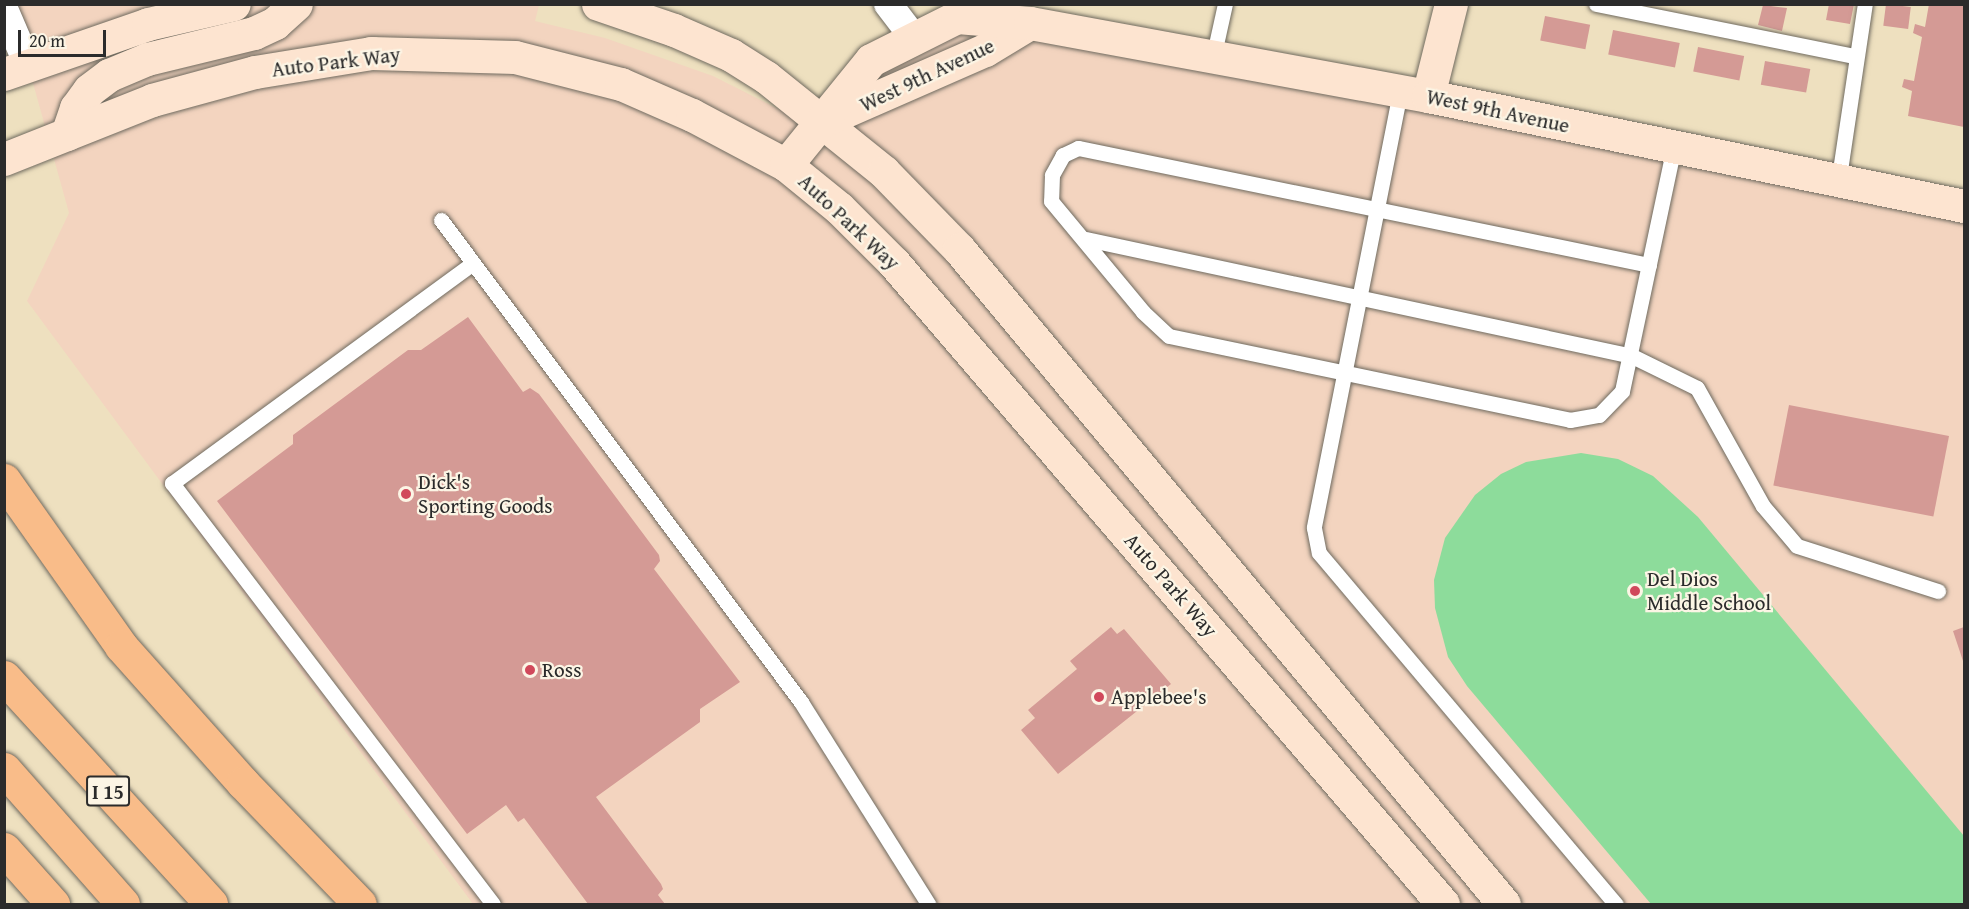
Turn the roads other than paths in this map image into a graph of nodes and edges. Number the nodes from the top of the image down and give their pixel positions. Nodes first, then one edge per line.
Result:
1 (234, 4) edge
2 (296, 4) edge
3 (598, 4) edge
4 (888, 4) edge
5 (1225, 4) edge
6 (1451, 4) edge
7 (1596, 4) edge
8 (1865, 4) edge
9 (4, 9) edge
10 (957, 11) edge
11 (1030, 22) junction
12 (914, 38) junction
13 (1855, 56) junction
14 (1213, 58) junction
15 (16, 70) edge
16 (1414, 94) junction
17 (822, 122) junction
18 (67, 134) junction
19 (1674, 147) junction
20 (4, 159) edge
21 (786, 165) junction
22 (1839, 177) junction
23 (1965, 206) edge
24 (1377, 209) junction
25 (441, 220) dead end
26 (1086, 239) junction
27 (473, 263) junction
28 (1648, 265) junction
29 (1358, 297) junction
30 (1632, 356) junction
31 (1344, 373) junction
32 (4, 480) edge
33 (1938, 591) dead end
34 (4, 677) edge
35 (4, 769) edge
36 (4, 849) edge
37 (52, 904) edge
38 (123, 904) edge
39 (211, 904) edge
40 (360, 904) edge
41 (493, 904) edge
42 (928, 904) edge
43 (1443, 904) edge
44 (1504, 904) edge
45 (1616, 904) edge

1 - 15 main road
2 - 18 main road
3 - 17 main road
4 - 12 street
5 - 14 lane
6 - 16 main road
7 - 13 lane
8 - 13 lane
9 - 15 street
10 - 11 main road, West 9th Avenue
10 - 12 main road, West 9th Avenue
11 - 14 main road, West 9th Avenue
11 - 17 main road, West 9th Avenue
12 - 17 main road, West 9th Avenue
13 - 22 lane
14 - 16 main road, West 9th Avenue
16 - 19 main road, West 9th Avenue
16 - 24 lane
17 - 21 main road, West 9th Avenue
17 - 44 main road
18 - 20 main road, Auto Park Way
18 - 21 main road, Auto Park Way
19 - 22 main road, West 9th Avenue
19 - 28 lane
21 - 43 main road, Auto Park Way
22 - 23 main road, West 9th Avenue
24 - 26 lane
24 - 28 lane
24 - 29 lane
25 - 27 lane
26 - 29 lane
26 - 31 lane
27 - 41 lane
27 - 42 lane
28 - 30 lane
29 - 30 lane
29 - 31 lane
30 - 31 lane
30 - 33 lane
31 - 45 lane
32 - 40 highway
34 - 39 highway, I 15
35 - 38 highway
36 - 37 highway

